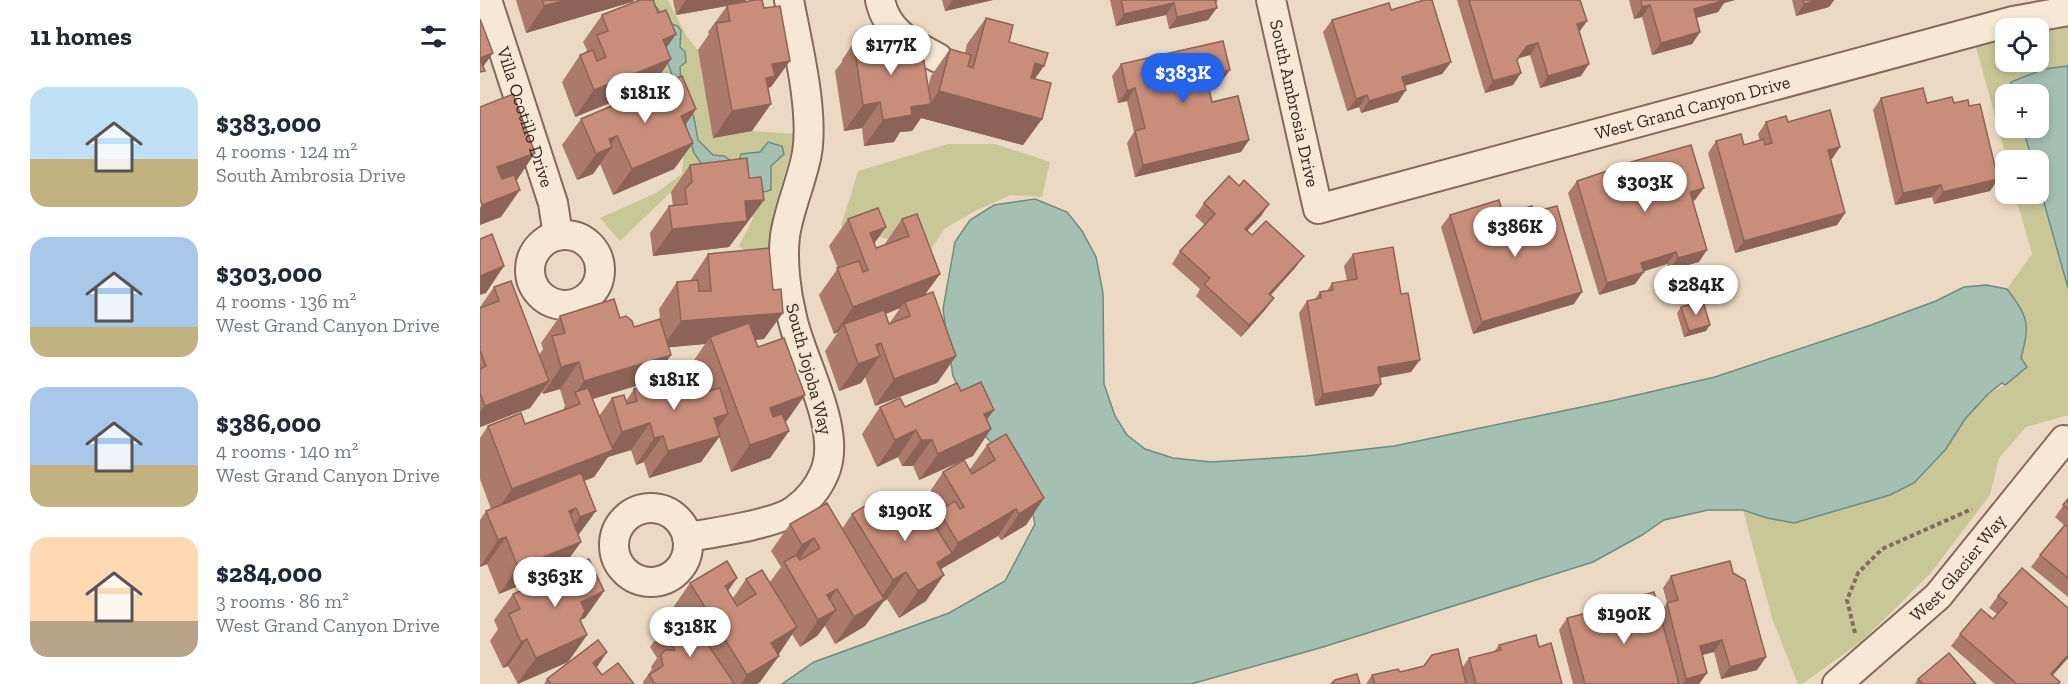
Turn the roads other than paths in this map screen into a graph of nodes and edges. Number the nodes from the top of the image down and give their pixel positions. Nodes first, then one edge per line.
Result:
1 (487, 0) edge
2 (789, 0) edge
3 (880, 0) edge
4 (1271, 0) edge
5 (2068, 11) edge
6 (938, 58) dead end
7 (1318, 209) joint
8 (558, 235) dead end
9 (2066, 442) edge
10 (687, 537) dead end
11 (1838, 684) edge

1 - 8 street, Villa Ocotillo Drive
2 - 10 street, South Jojoba Way
3 - 6 street
4 - 7 street, South Ambrosia Drive
5 - 7 street, West Grand Canyon Drive
9 - 11 street, West Glacier Way

